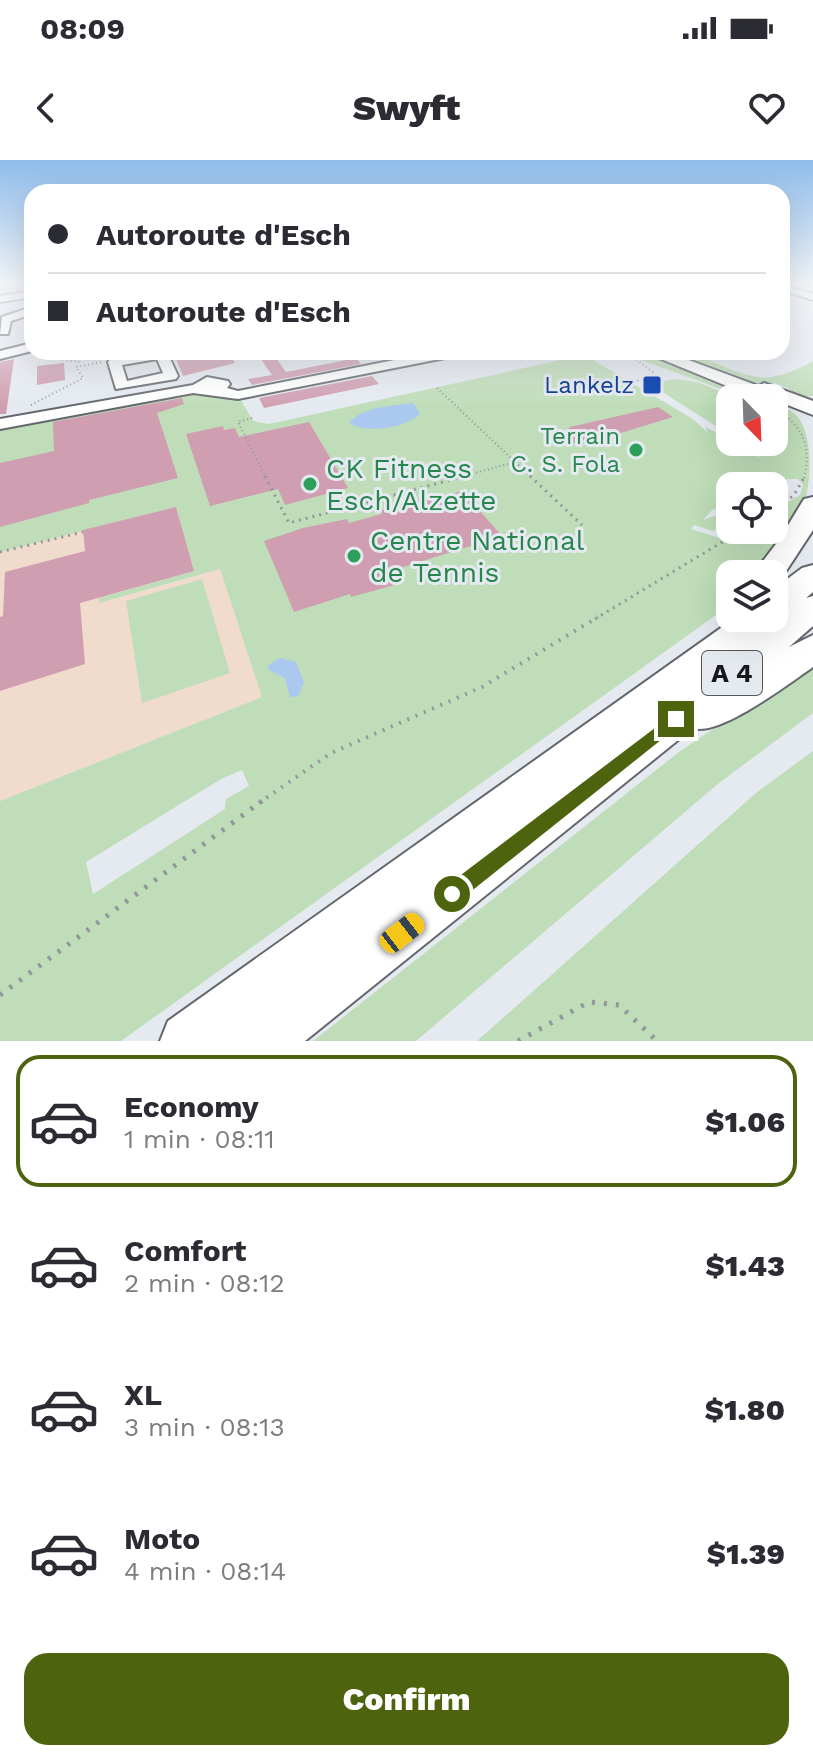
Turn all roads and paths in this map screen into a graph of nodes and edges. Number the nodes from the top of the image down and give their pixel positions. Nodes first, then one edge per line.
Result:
1 (5, 326) edge
2 (4, 331) dead end
3 (24, 351) edge
4 (0, 355) edge
5 (70, 360) edge
6 (80, 360) edge
7 (415, 360) edge
8 (637, 360) edge
9 (672, 360) edge
10 (684, 360) edge
11 (102, 362) dead end
12 (81, 363) junction
13 (635, 380) dead end
14 (734, 384) edge
15 (739, 384) edge
16 (437, 388) dead end
17 (788, 399) edge
18 (813, 399) edge
19 (788, 403) edge
20 (788, 408) edge
21 (813, 410) edge
22 (788, 414) edge
23 (252, 418) dead end
24 (813, 422) edge
25 (2, 423) edge
26 (515, 462) junction
27 (788, 501) edge
28 (813, 505) edge
29 (582, 525) dead end
30 (83, 532) dead end
31 (719, 544) edge
32 (0, 552) edge
33 (779, 560) edge
34 (813, 576) edge
35 (788, 595) edge
36 (813, 608) edge
37 (727, 634) edge
38 (813, 649) edge
39 (651, 739) junction
40 (0, 995) edge
41 (188, 1041) edge
42 (261, 1041) edge
43 (518, 1041) edge
44 (657, 1041) edge

1 - 2 street
3 - 4 street
5 - 12 path
6 - 12 path
7 - 25 street
8 - 13 path
9 - 14 main road
10 - 15 main road
11 - 12 path
12 - 25 path
16 - 26 path
17 - 18 highway
19 - 21 highway
20 - 24 highway
22 - 27 path
23 - 26 path
26 - 29 path
28 - 33 highway
30 - 32 path
31 - 40 path
34 - 35 highway
36 - 39 highway, A 4
37 - 41 highway, A 4
38 - 39 highway
39 - 42 highway, A 4
43 - 44 path

